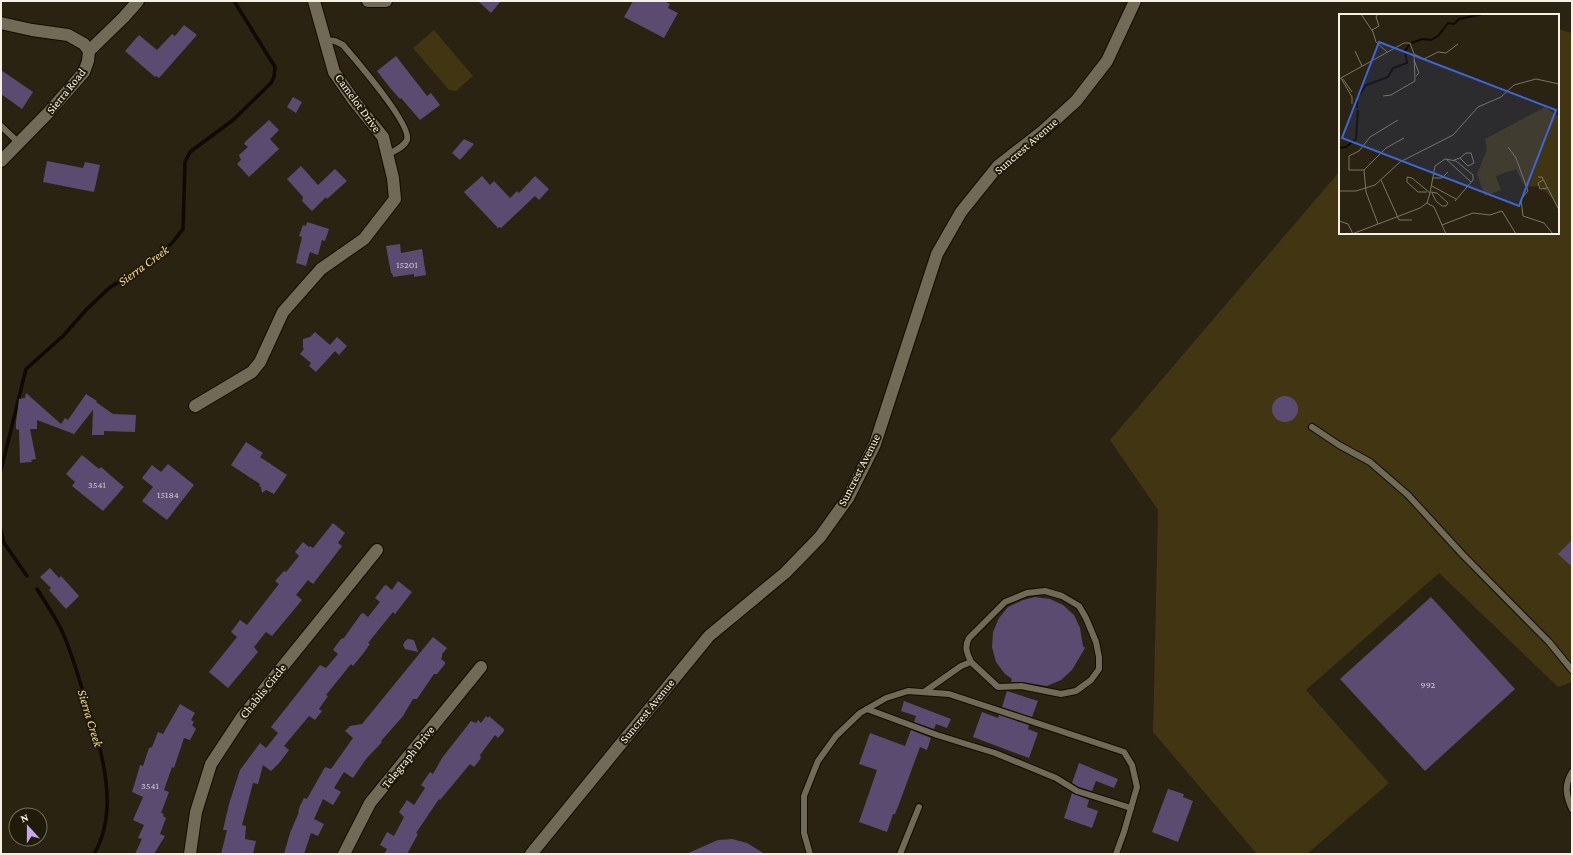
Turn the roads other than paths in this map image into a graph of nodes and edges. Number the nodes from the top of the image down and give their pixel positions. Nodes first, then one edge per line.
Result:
1 (138, 1) edge
2 (314, 1) edge
3 (368, 1) edge
4 (386, 1) edge
5 (1135, 1) edge
6 (1, 23) edge
7 (325, 40) junction
8 (89, 51) junction
9 (1, 126) edge
10 (19, 143) junction
11 (387, 155) junction
12 (1, 161) edge
13 (195, 406) dead end
14 (1312, 427) dead end
15 (377, 550) dead end
16 (971, 662) junction
17 (481, 667) dead end
18 (1572, 670) edge
19 (924, 692) junction
20 (867, 709) junction
21 (1572, 772) edge
22 (919, 808) dead end
23 (1131, 808) junction
24 (1572, 809) edge
25 (190, 854) edge
26 (344, 854) edge
27 (531, 854) edge
28 (810, 854) edge
29 (900, 854) edge
30 (1116, 854) edge

1 - 8 street
2 - 7 street, Camelot Drive
3 - 4 street
5 - 27 street, Suncrest Avenue
6 - 8 street
7 - 11 street, Camelot Drive
7 - 11 lane
8 - 10 street, Sierra Road
9 - 10 lane
10 - 12 street, Sierra Road
11 - 13 street, Camelot Drive
14 - 18 lane
15 - 25 street, Chablis Circle
16 - 16 lane
16 - 19 lane
17 - 26 street, Telegraph Drive
19 - 20 lane
19 - 23 lane
20 - 23 lane
20 - 28 lane
21 - 24 lane
22 - 29 lane
23 - 30 lane

